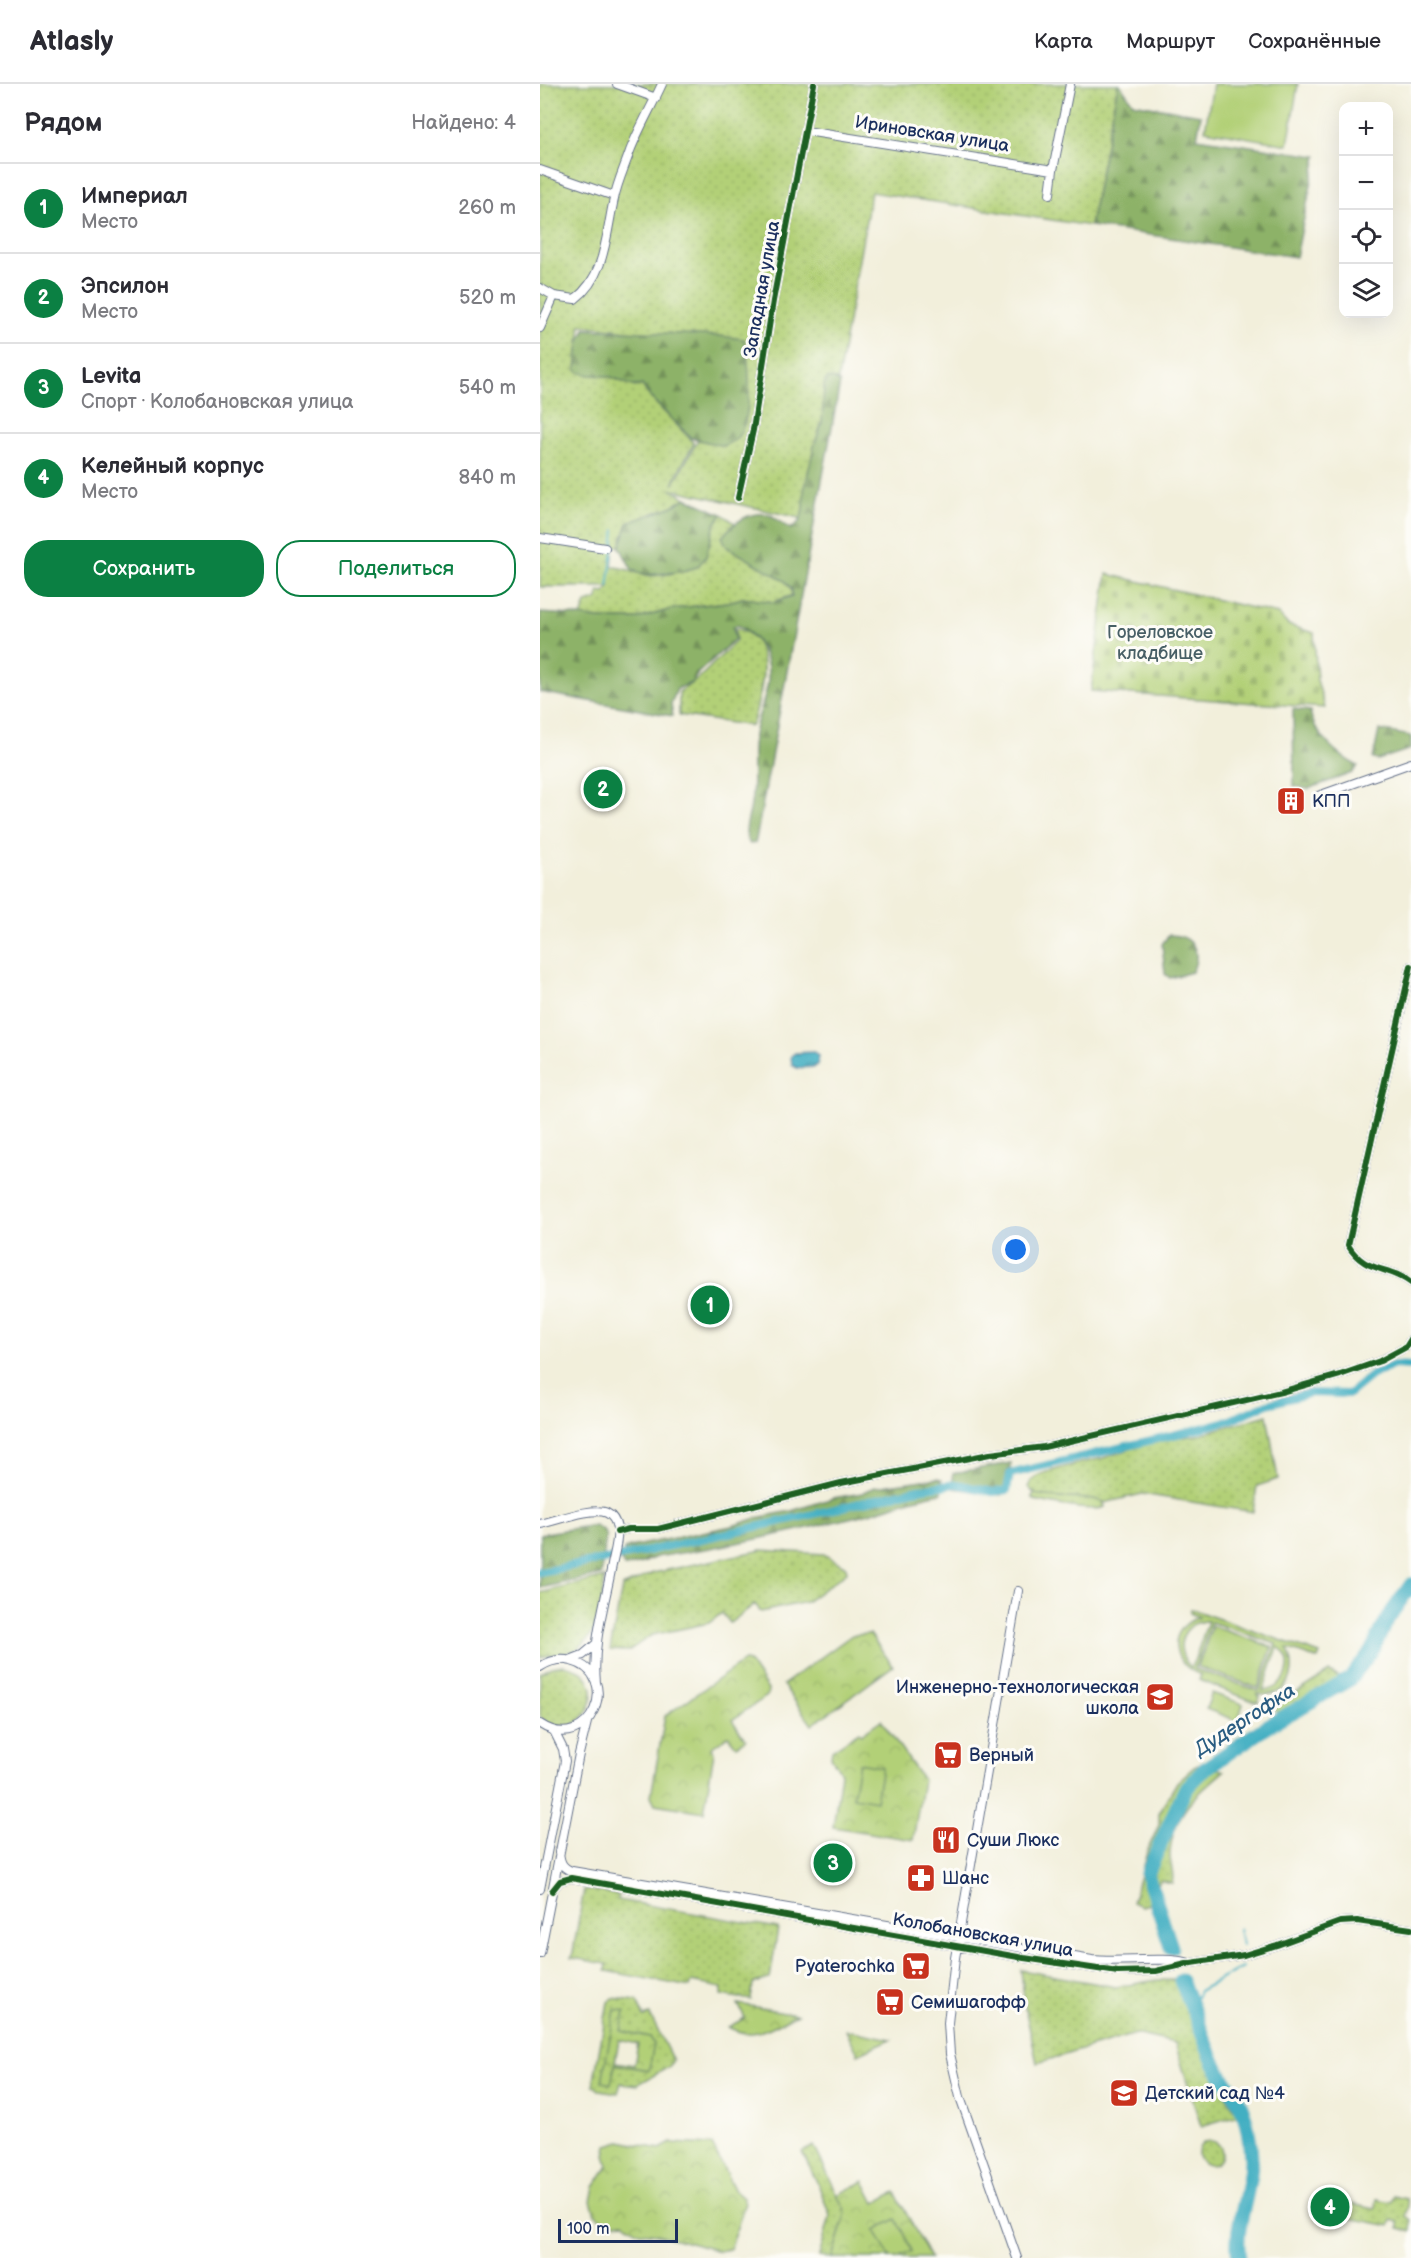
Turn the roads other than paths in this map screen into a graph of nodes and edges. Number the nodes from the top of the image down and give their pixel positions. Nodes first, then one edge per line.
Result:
1 (617, 84) edge
2 (662, 84) edge
3 (814, 84) edge
4 (1070, 84) edge
5 (656, 98) junction
6 (806, 131) junction
7 (540, 170) edge
8 (1053, 170) junction
9 (1050, 194) dead end
10 (614, 196) junction
11 (540, 288) edge
12 (554, 296) junction
13 (540, 327) edge
14 (738, 498) dead end
15 (540, 538) edge
16 (605, 548) dead end
17 (1411, 763) edge
18 (1318, 796) dead end
19 (1411, 966) edge
20 (1411, 1283) edge
21 (1411, 1340) edge
22 (540, 1524) edge
23 (617, 1532) junction
24 (1018, 1591) dead end
25 (596, 1644) junction
26 (570, 1660) junction
27 (540, 1667) edge
28 (596, 1683) junction
29 (587, 1722) junction
30 (540, 1724) edge
31 (554, 1731) junction
32 (559, 1852) junction
33 (540, 1889) edge
34 (552, 1891) junction
35 (1411, 1929) edge
36 (958, 1941) junction
37 (540, 1954) edge
38 (1017, 2258) edge

1 - 5 street
2 - 5 street
3 - 6 street, Западная улица
4 - 8 street
5 - 10 street
6 - 8 street, Ириновская улица
6 - 14 street, Западная улица
7 - 10 street
8 - 9 street
10 - 12 street
11 - 12 street
12 - 13 street
15 - 16 street
17 - 18 street
19 - 20 street
21 - 23 street
22 - 23 street
23 - 25 street
24 - 36 street
25 - 26 street
25 - 28 street
26 - 27 street
26 - 28 street
28 - 29 street
29 - 31 street
29 - 32 street
30 - 31 street
31 - 33 street
32 - 34 street
32 - 36 street, Колобановская улица
34 - 36 street, Колобановская улица
34 - 37 street
35 - 36 street, Колобановская улица
36 - 38 street

